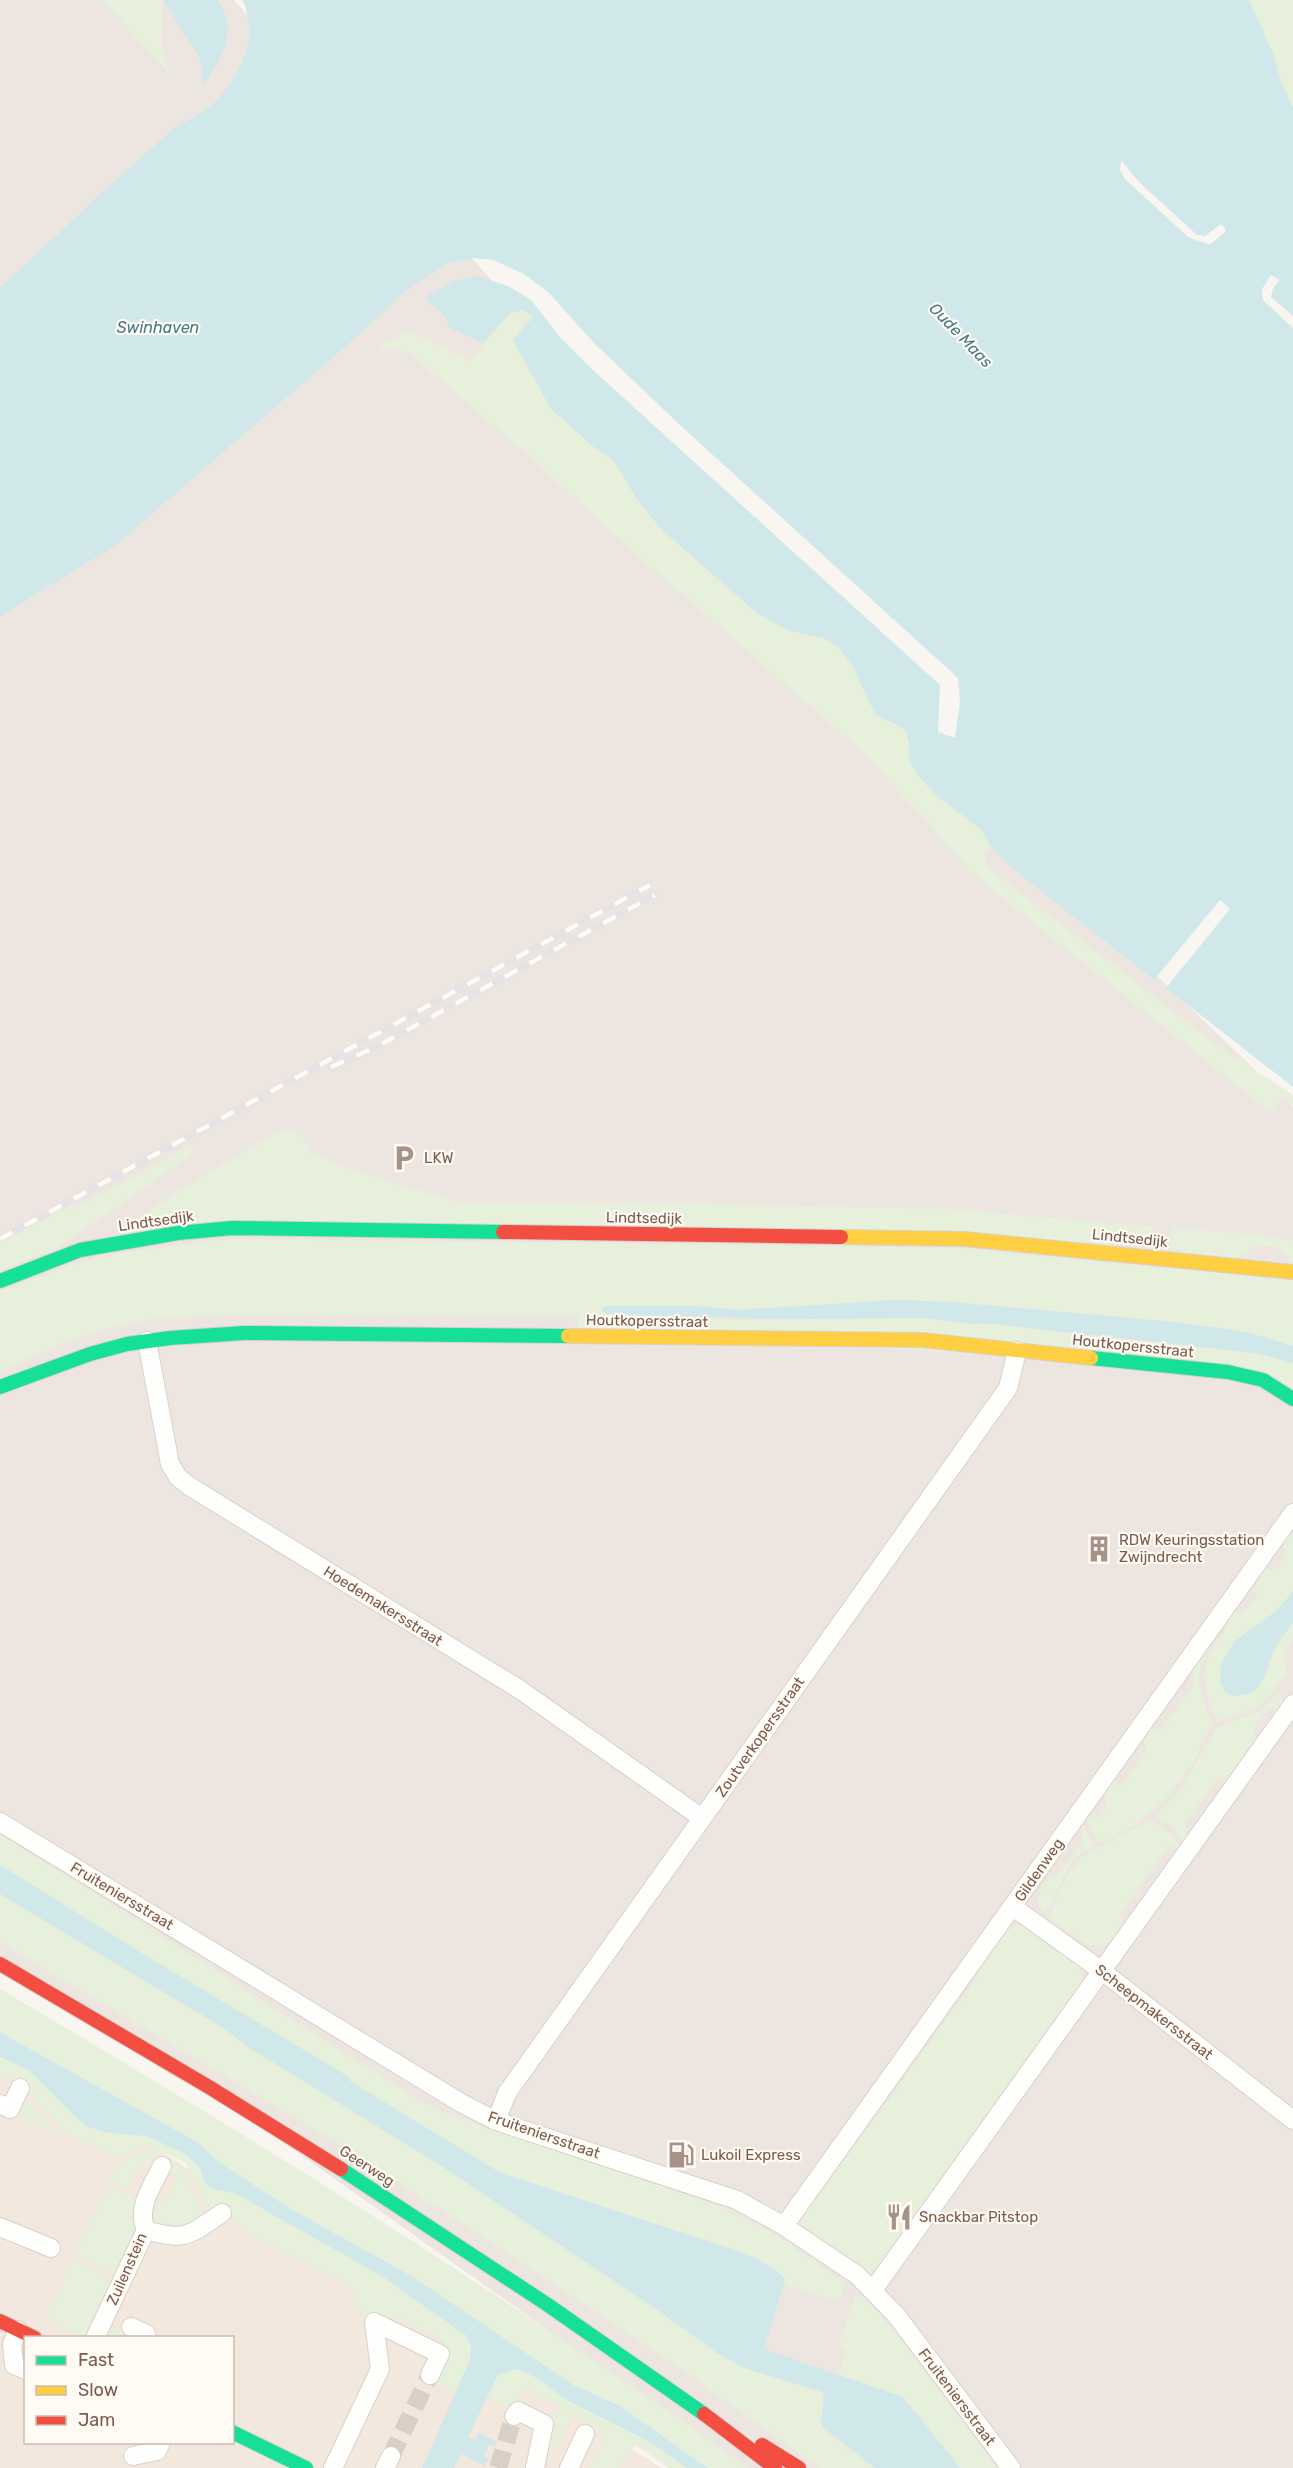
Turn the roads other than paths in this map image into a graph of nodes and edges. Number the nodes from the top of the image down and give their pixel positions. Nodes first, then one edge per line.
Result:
1 (1293, 1272) edge
2 (0, 1281) edge
3 (147, 1341) junction
4 (1017, 1351) junction
5 (0, 1387) edge
6 (1293, 1399) edge
7 (1293, 1513) edge
8 (1293, 1704) edge
9 (702, 1818) junction
10 (0, 1822) edge
11 (1013, 1907) junction
12 (0, 1964) edge
13 (1102, 1971) junction
14 (20, 2088) dead end
15 (0, 2104) edge
16 (1293, 2120) edge
17 (496, 2121) junction
18 (162, 2166) dead end
19 (222, 2213) dead end
20 (784, 2226) junction
21 (0, 2227) edge
22 (146, 2230) junction
23 (51, 2248) dead end
24 (873, 2290) junction
25 (0, 2321) edge
26 (131, 2327) dead end
27 (26, 2334) edge
28 (95, 2336) edge
29 (147, 2336) edge
30 (24, 2369) edge
31 (430, 2375) tunnel mouth
32 (704, 2412) junction
33 (516, 2414) dead end
34 (234, 2433) edge
35 (585, 2434) dead end
36 (160, 2444) edge
37 (133, 2455) edge
38 (306, 2468) edge
39 (333, 2468) edge
40 (535, 2468) edge
41 (569, 2468) edge
42 (775, 2468) edge
43 (799, 2468) edge
44 (1011, 2468) edge

1 - 2 street, Lindtsedijk
3 - 4 street, Houtkopersstraat
3 - 5 street, Houtkopersstraat
3 - 9 street, Hoedemakersstraat
4 - 6 street, Houtkopersstraat
4 - 9 street, Zoutverkopersstraat
7 - 11 street, Gildenweg
8 - 13 street
9 - 17 street, Zoutverkopersstraat
10 - 17 street, Fruiteniersstraat
11 - 13 street, Scheepmakersstraat
11 - 20 street, Gildenweg
12 - 32 street, Geerweg
13 - 16 street, Scheepmakersstraat
13 - 24 street
14 - 15 street
17 - 20 street, Fruiteniersstraat
18 - 22 street, Zuilenstein
19 - 22 street
20 - 24 street, Fruiteniersstraat
21 - 23 street
22 - 28 street, Zuilenstein
24 - 44 street, Fruiteniersstraat
25 - 27 street
26 - 29 street
27 - 30 street
31 - 39 street
32 - 42 street, Geerweg
32 - 43 street, Geerweg
33 - 40 street
34 - 38 street
35 - 41 street
36 - 37 street

